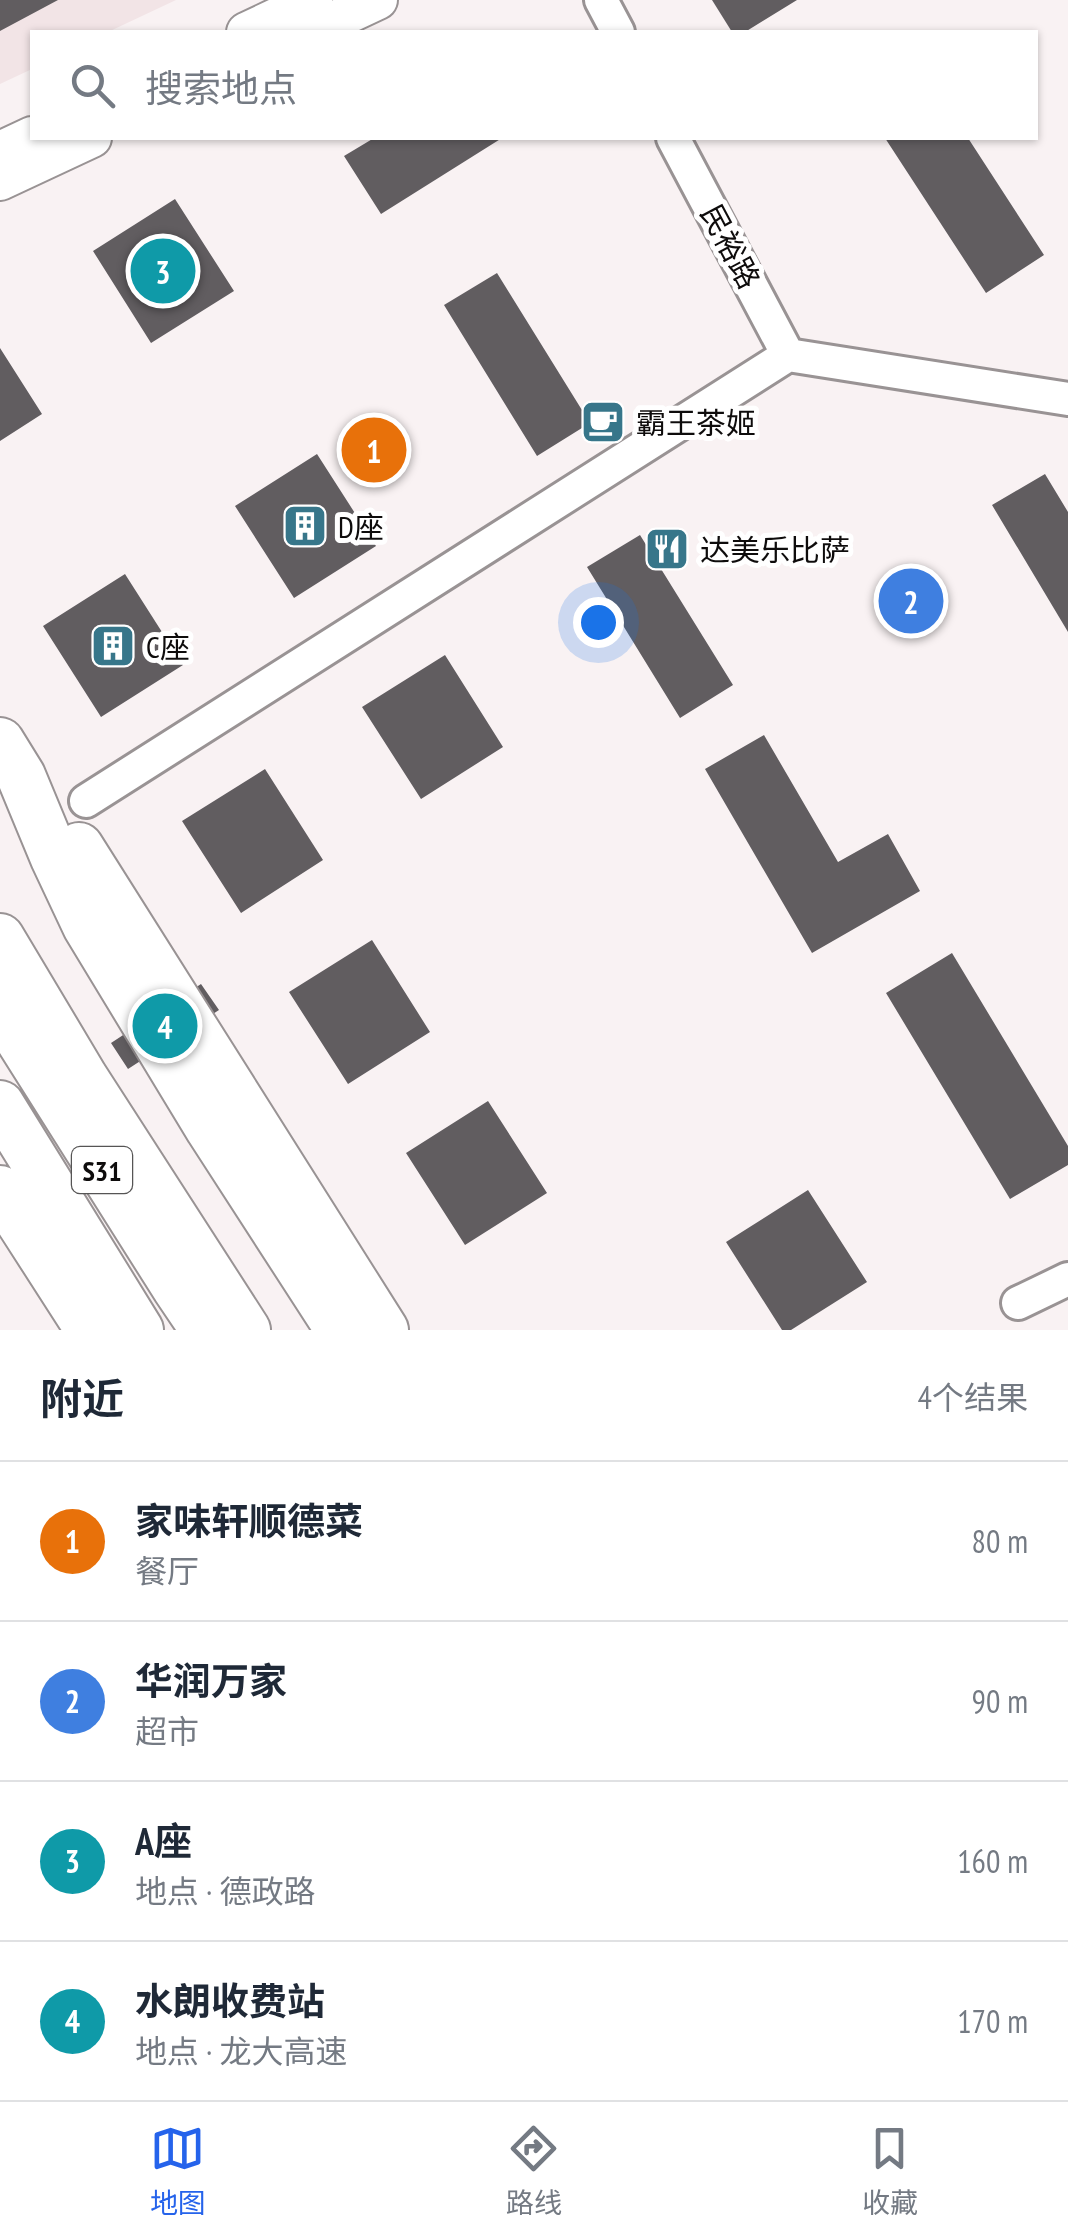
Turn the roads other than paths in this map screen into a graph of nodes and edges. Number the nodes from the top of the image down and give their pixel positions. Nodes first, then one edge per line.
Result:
1 (313, 0) edge
2 (378, 0) edge
3 (601, 0) edge
4 (250, 30) edge
5 (314, 30) edge
6 (617, 30) edge
7 (30, 137) edge
8 (88, 140) edge
9 (675, 140) edge
10 (0, 152) edge
11 (0, 182) edge
12 (788, 356) junction
13 (1068, 399) edge
14 (10, 759) edge
15 (86, 801) dead end
16 (0, 938) edge
17 (0, 1008) edge
18 (0, 1105) edge
19 (0, 1157) edge
20 (0, 1190) edge
21 (0, 1245) edge
22 (1068, 1279) edge
23 (1018, 1303) dead end
24 (56, 1330) edge
25 (90, 1330) edge
26 (138, 1330) edge
27 (205, 1330) edge
28 (246, 1330) edge
29 (340, 1330) edge
30 (384, 1330) edge

1 - 4 main road
2 - 5 main road
3 - 6 street
7 - 10 main road
8 - 11 main road
9 - 12 street, 民裕路
12 - 13 street
12 - 15 street
14 - 29 highway
14 - 30 highway
16 - 28 highway
17 - 27 highway, S31
18 - 26 highway, S31
19 - 26 highway
20 - 25 highway
21 - 24 highway
22 - 23 street

